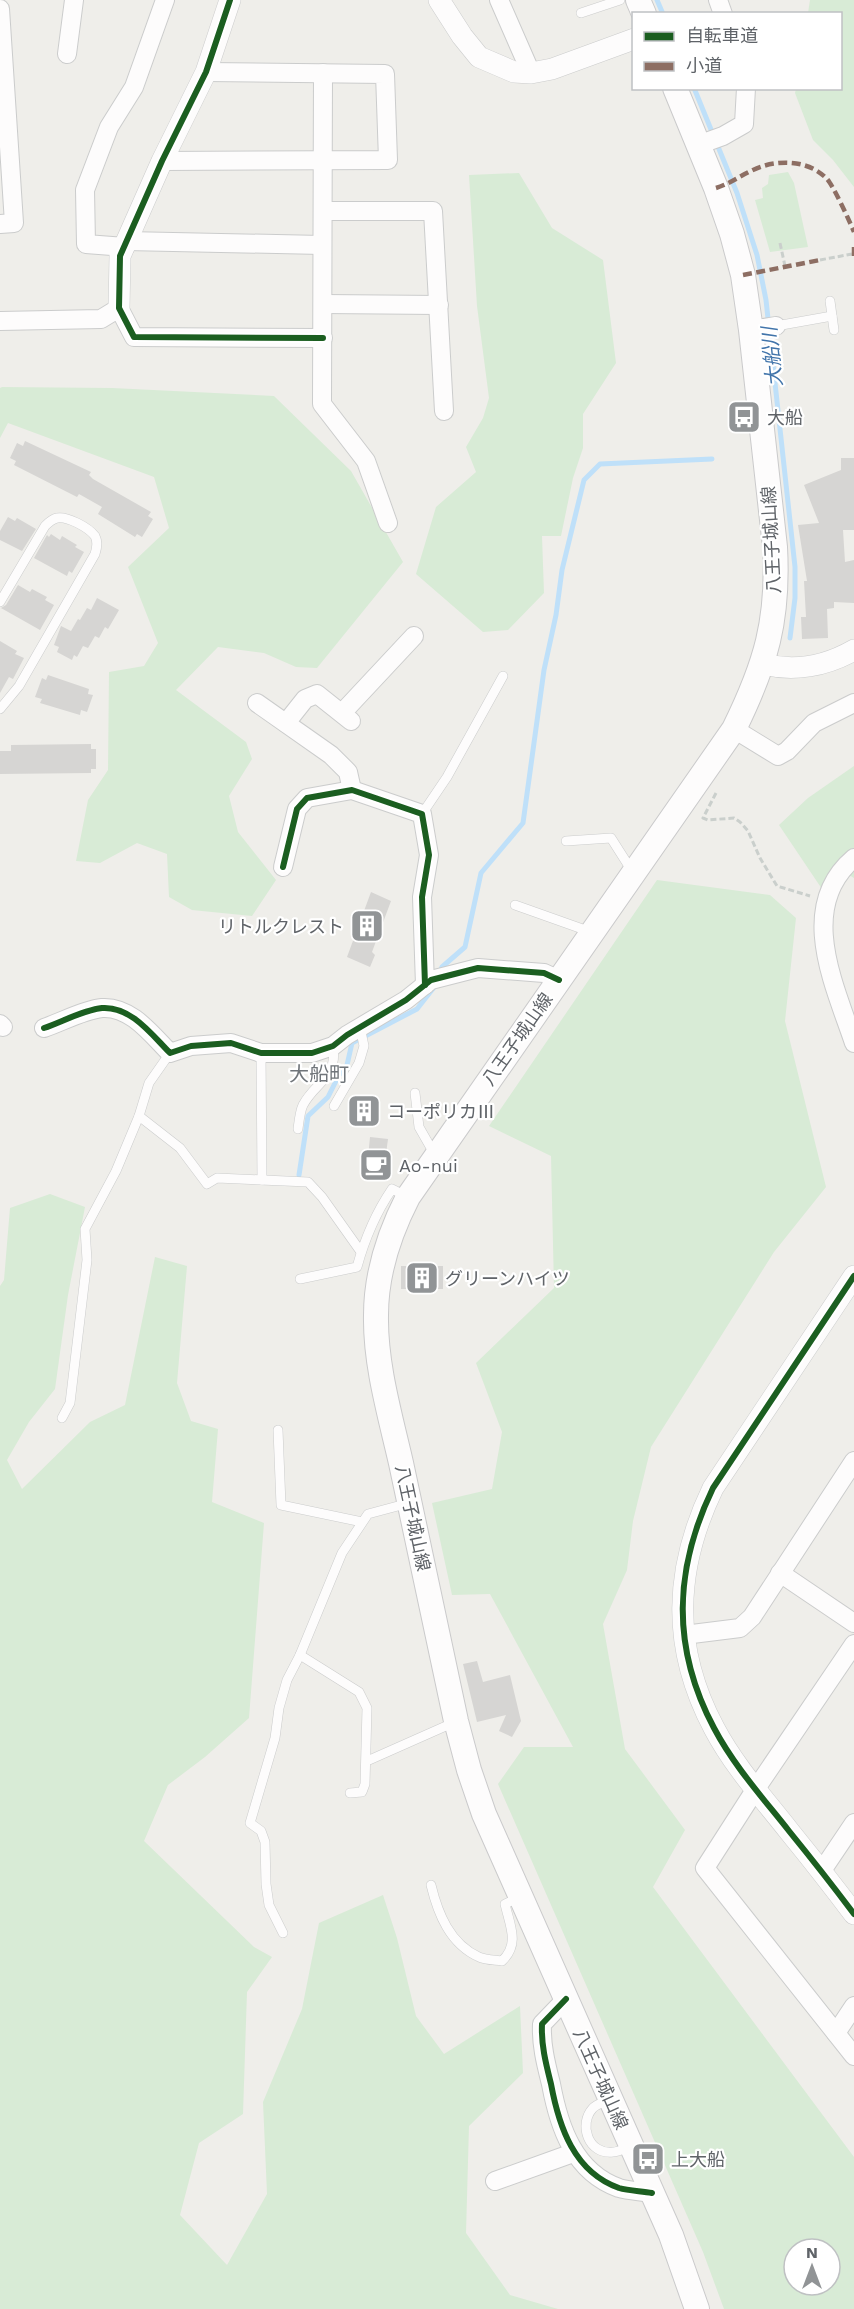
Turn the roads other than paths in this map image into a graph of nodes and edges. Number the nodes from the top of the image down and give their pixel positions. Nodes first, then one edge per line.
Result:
1 (5, 0) edge
2 (74, 0) edge
3 (165, 0) edge
4 (230, 0) edge
5 (439, 0) edge
6 (499, 0) edge
7 (620, 0) edge
8 (0, 9) edge
9 (581, 13) dead end
10 (632, 39) edge
11 (67, 54) dead end
12 (206, 72) junction
13 (323, 73) junction
14 (531, 73) junction
15 (676, 90) edge
16 (746, 90) edge
17 (710, 141) junction
18 (324, 159) junction
19 (162, 161) junction
20 (324, 211) junction
21 (0, 224) edge
22 (125, 244) junction
23 (322, 245) junction
24 (830, 301) dead end
25 (323, 304) junction
26 (440, 305) junction
27 (119, 308) junction
28 (832, 316) junction
29 (0, 321) edge
30 (764, 328) junction
31 (834, 330) dead end
32 (323, 338) junction
33 (444, 411) dead end
34 (388, 523) dead end
35 (0, 602) edge
36 (414, 636) dead end
37 (854, 650) edge
38 (763, 664) junction
39 (503, 676) dead end
40 (257, 703) dead end
41 (854, 703) edge
42 (0, 709) edge
43 (286, 723) junction
44 (734, 729) junction
45 (352, 790) junction
46 (422, 814) junction
47 (566, 842) dead end
48 (854, 858) edge
49 (283, 867) dead end
50 (633, 874) junction
51 (515, 905) dead end
52 (591, 932) junction
53 (559, 980) junction
54 (428, 982) junction
55 (360, 1027) junction
56 (44, 1028) dead end
57 (854, 1043) edge
58 (333, 1046) junction
59 (170, 1053) junction
60 (261, 1053) junction
61 (415, 1093) dead end
62 (334, 1106) dead end
63 (139, 1116) junction
64 (298, 1128) dead end
65 (435, 1155) junction
66 (262, 1180) junction
67 (408, 1197) junction
68 (361, 1252) junction
69 (300, 1279) dead end
70 (851, 1286) edge
71 (63, 1418) dead end
72 (278, 1430) dead end
73 (854, 1461) edge
74 (409, 1503) junction
75 (362, 1522) junction
76 (780, 1573) junction
77 (854, 1623) edge
78 (684, 1635) junction
79 (854, 1644) edge
80 (300, 1655) junction
81 (456, 1721) junction
82 (367, 1761) junction
83 (755, 1790) junction
84 (350, 1793) dead end
85 (854, 1823) edge
86 (821, 1872) junction
87 (431, 1885) dead end
88 (520, 1897) junction
89 (854, 1914) edge
90 (282, 1933) dead end
91 (566, 2000) junction
92 (854, 2006) edge
93 (836, 2033) junction
94 (854, 2056) edge
95 (610, 2099) junction
96 (631, 2146) junction
97 (573, 2153) junction
98 (495, 2181) dead end
99 (652, 2193) junction
100 (697, 2309) edge

1 - 8 street
2 - 11 street
3 - 22 street
4 - 12 street
5 - 14 street
6 - 14 street
7 - 9 lane
8 - 21 street
10 - 14 street
12 - 13 street
12 - 19 street
13 - 18 street
13 - 18 street
15 - 17 main road, 八王子城山線
16 - 17 street
17 - 30 main road, 八王子城山線
18 - 19 street
18 - 20 street
19 - 22 street
20 - 23 street
20 - 26 street
22 - 23 street
22 - 27 street
23 - 25 street
24 - 28 lane
25 - 26 street
25 - 32 street
26 - 33 street
27 - 29 street
27 - 32 street
28 - 30 lane
28 - 31 lane
30 - 38 main road, 八王子城山線
32 - 34 street
35 - 42 lane
36 - 43 street
37 - 38 street
38 - 44 main road, 八王子城山線
39 - 46 lane
40 - 43 street
41 - 44 street
43 - 45 street
44 - 50 main road, 八王子城山線
45 - 46 street
45 - 49 street
46 - 54 street
47 - 50 lane
48 - 57 street
50 - 52 main road, 八王子城山線
51 - 52 lane
52 - 53 main road, 八王子城山線
53 - 54 street
53 - 65 main road, 八王子城山線
54 - 55 street
55 - 58 street
55 - 62 lane
56 - 59 street
58 - 60 street
58 - 64 lane
59 - 60 street
59 - 63 lane
60 - 66 lane
61 - 65 lane
63 - 66 lane
63 - 71 lane
65 - 67 main road, 八王子城山線
66 - 68 lane
67 - 68 lane
67 - 74 main road, 八王子城山線
68 - 69 lane
70 - 78 street
72 - 75 lane
73 - 76 street
74 - 75 lane
74 - 81 main road, 八王子城山線
75 - 80 lane
76 - 77 street
76 - 78 street
78 - 83 street
79 - 83 street
80 - 82 lane
80 - 90 lane
81 - 82 lane
81 - 88 main road, 八王子城山線
82 - 84 lane
83 - 86 street
83 - 93 street
85 - 86 street
86 - 89 street
87 - 88 lane
88 - 91 main road, 八王子城山線
91 - 95 main road, 八王子城山線
91 - 97 street
92 - 93 street
93 - 94 street
95 - 96 main road, 八王子城山線
95 - 96 lane
96 - 99 main road, 八王子城山線
97 - 98 street
97 - 99 street
99 - 100 main road, 八王子城山線

